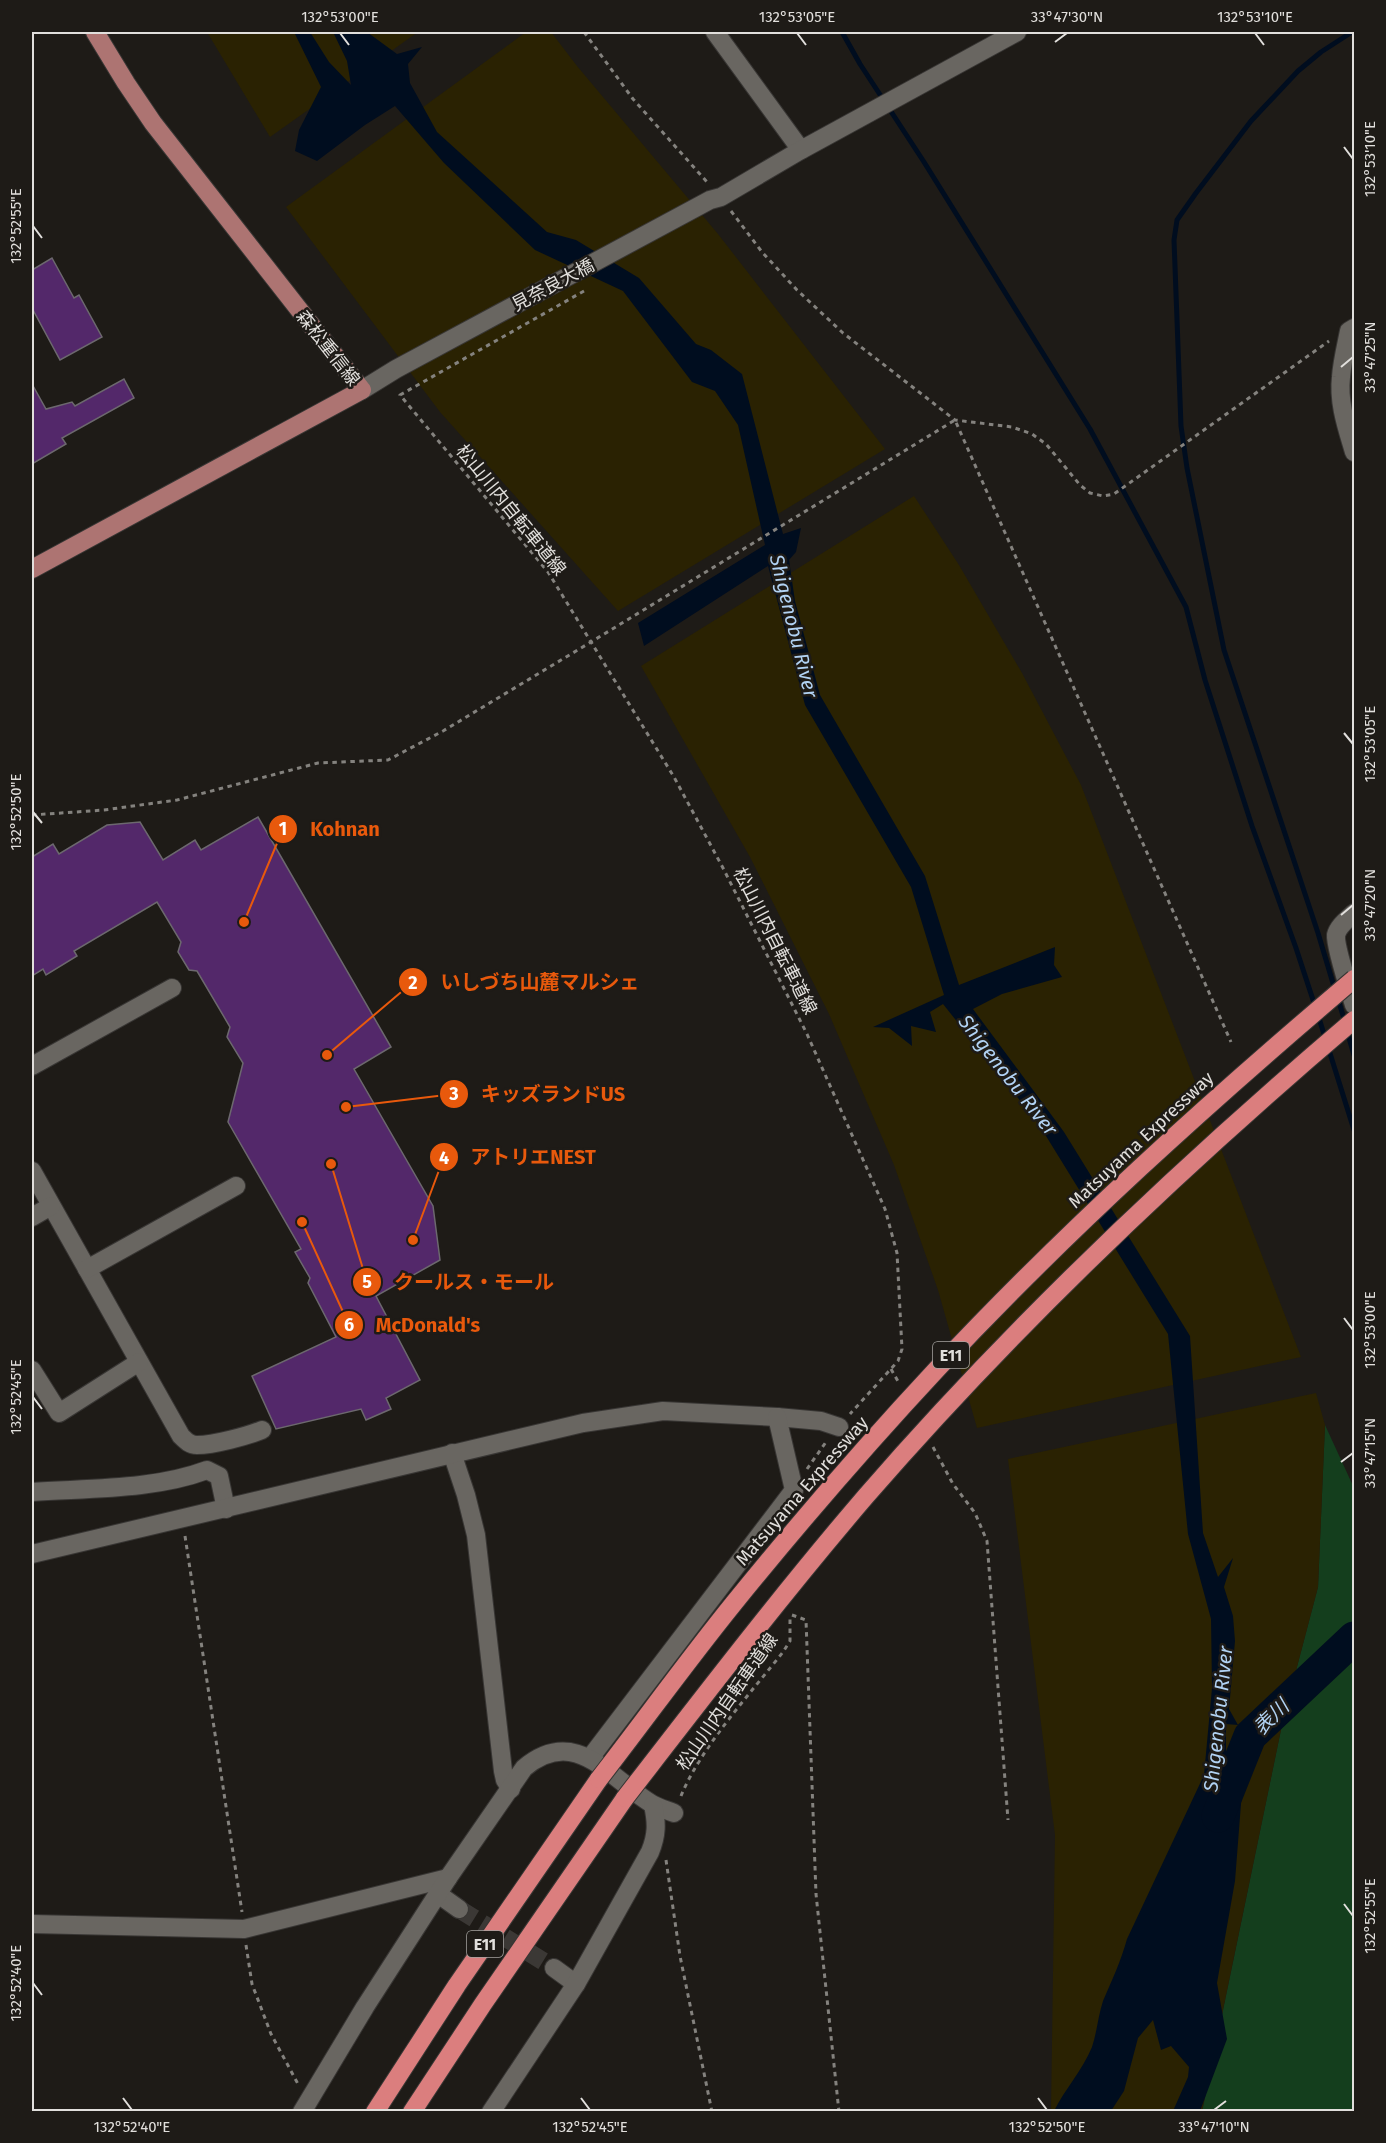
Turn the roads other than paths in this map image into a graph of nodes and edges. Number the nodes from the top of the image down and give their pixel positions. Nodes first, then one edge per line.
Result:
1 (95, 32) edge
2 (715, 32) edge
3 (1017, 32) edge
4 (801, 150) junction
5 (1352, 329) edge
6 (362, 390) junction
7 (1354, 452) edge
8 (32, 569) edge
9 (1354, 913) edge
10 (1354, 979) edge
11 (172, 988) dead end
12 (1354, 1005) edge
13 (1354, 1020) edge
14 (32, 1066) edge
15 (32, 1171) edge
16 (236, 1186) dead end
17 (51, 1206) junction
18 (32, 1217) edge
19 (87, 1269) junction
20 (139, 1362) junction
21 (32, 1370) edge
22 (777, 1417) junction
23 (838, 1427) road end
24 (262, 1430) dead end
25 (452, 1453) junction
26 (32, 1492) edge
27 (226, 1509) junction
28 (32, 1554) edge
29 (590, 1758) junction
30 (511, 1789) junction
31 (653, 1805) junction
32 (674, 1813) road end
33 (448, 1878) junction
34 (438, 1894) junction
35 (459, 1909) tunnel mouth
36 (32, 1924) edge
37 (554, 1968) tunnel mouth
38 (576, 1984) junction
39 (307, 2108) edge
40 (375, 2112) edge
41 (412, 2112) edge
42 (491, 2112) edge

1 - 6 main road, 森松重信線
2 - 4 street
3 - 4 street, 見奈良大橋
4 - 6 street, 見奈良大橋
5 - 7 street
6 - 8 main road, 森松重信線
9 - 12 street
10 - 40 highway, Matsuyama Expressway / E11, bridge
11 - 14 street
13 - 41 highway, E11, bridge
15 - 17 street
16 - 19 street
17 - 18 street
17 - 19 street
19 - 20 street
20 - 21 street
20 - 24 street
22 - 23 street
22 - 25 street
22 - 29 street
25 - 27 street
25 - 30 street
26 - 27 street
27 - 28 street
29 - 30 street
29 - 31 street
30 - 33 street
31 - 32 street
31 - 38 street
33 - 34 street
33 - 36 street
34 - 35 street
34 - 39 street
37 - 38 street
38 - 42 street

